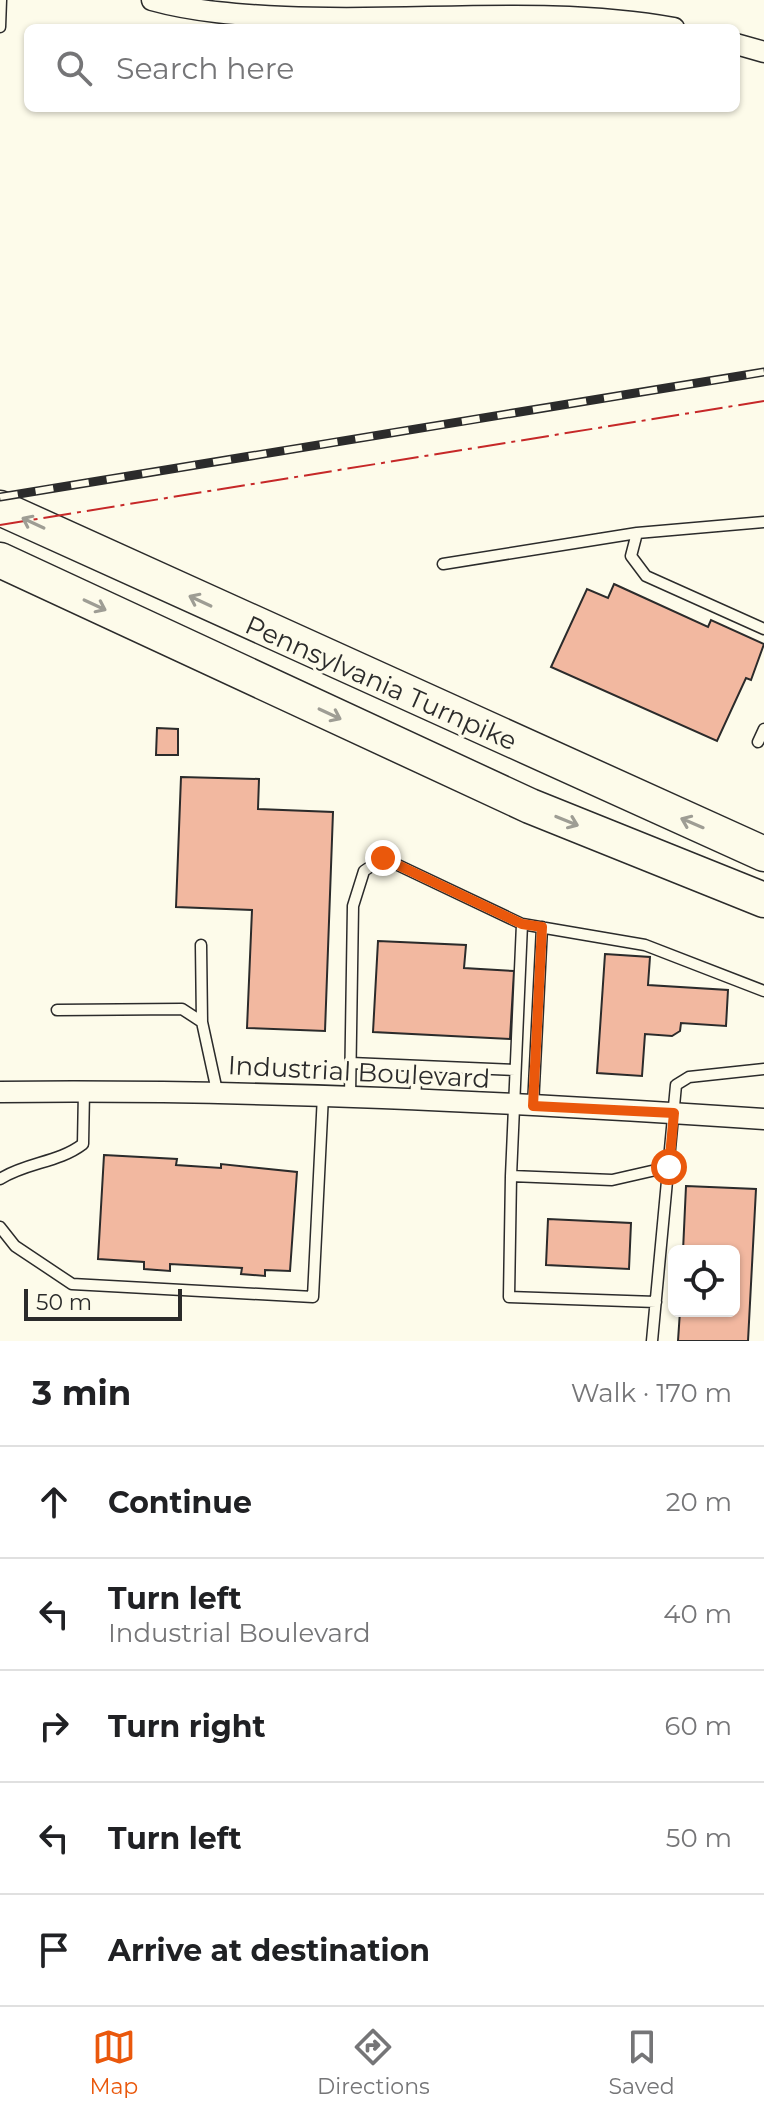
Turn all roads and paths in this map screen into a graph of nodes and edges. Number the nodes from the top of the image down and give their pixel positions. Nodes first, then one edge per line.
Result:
1 (1, 0) edge
2 (152, 0) edge
3 (634, 24) edge
4 (0, 27) edge
5 (740, 45) edge
6 (764, 52) edge
7 (0, 508) edge
8 (764, 522) edge
9 (637, 533) junction
10 (443, 564) dead end
11 (12, 565) edge
12 (764, 629) edge
13 (764, 729) edge
14 (758, 742) dead end
15 (764, 854) edge
16 (764, 900) edge
17 (522, 924) junction
18 (542, 927) junction
19 (201, 945) dead end
20 (764, 991) edge
21 (57, 1010) dead end
22 (202, 1022) junction
23 (351, 1063) junction
24 (417, 1066) junction
25 (764, 1069) edge
26 (515, 1070) junction
27 (84, 1091) junction
28 (217, 1091) junction
29 (0, 1092) edge
30 (323, 1095) junction
31 (350, 1096) junction
32 (415, 1100) junction
33 (523, 1105) junction
34 (674, 1113) junction
35 (764, 1119) edge
36 (669, 1167) junction
37 (511, 1176) junction
38 (0, 1179) edge
39 (0, 1227) edge
40 (656, 1302) junction
41 (652, 1341) edge

1 - 4 lane
2 - 3 street
5 - 6 street
15 -> 7 highway, Pennsylvania Turnpike
8 - 9 lane
9 - 10 lane
9 - 12 lane
11 -> 16 highway, Pennsylvania Turnpike
13 - 14 lane
17 - 18 lane
17 - 23 lane
17 - 26 lane
18 - 20 lane
18 - 33 lane
19 - 22 lane
21 - 22 lane
22 - 28 lane
23 - 24 lane
23 - 31 lane
24 - 26 lane
24 - 32 lane
25 - 34 lane
26 - 33 lane
27 - 28 street, Industrial Boulevard
27 - 29 street, Industrial Boulevard
27 - 38 lane
28 - 30 street, Industrial Boulevard
30 - 31 street, Industrial Boulevard
30 - 39 lane
31 - 32 street, Industrial Boulevard
32 - 33 street, Industrial Boulevard
33 - 34 street, Industrial Boulevard
33 - 37 lane
34 - 35 street, Industrial Boulevard
34 - 36 lane
36 - 37 lane
36 - 40 lane
37 - 40 lane
40 - 41 lane

